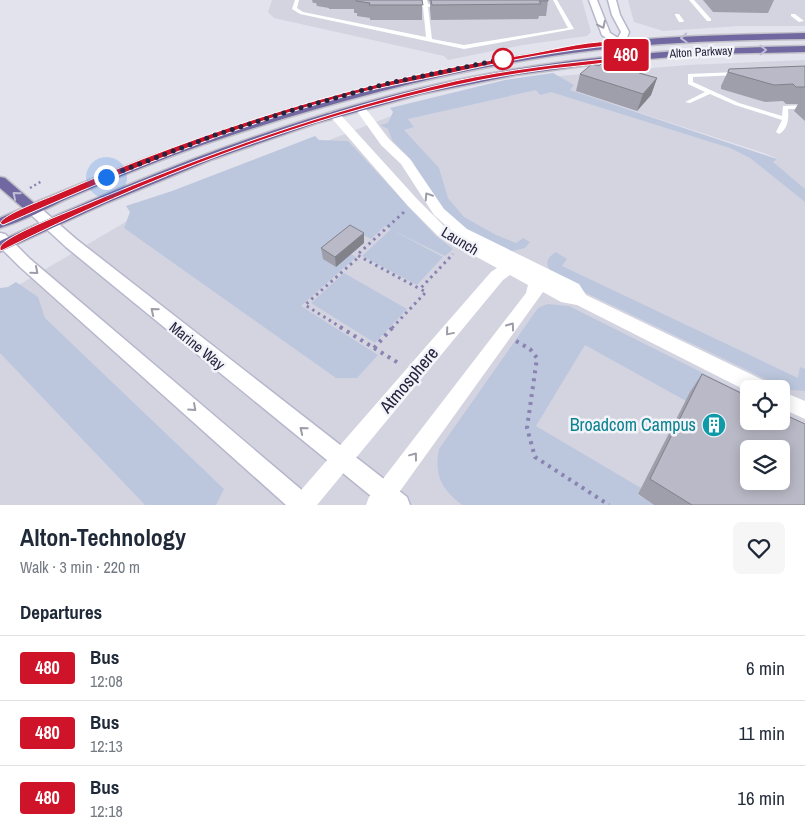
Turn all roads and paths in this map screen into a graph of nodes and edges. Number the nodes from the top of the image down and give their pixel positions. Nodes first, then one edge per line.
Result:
1 (297, 0) edge
2 (555, 0) edge
3 (594, 0) edge
4 (612, 0) edge
5 (691, 0) edge
6 (425, 3) edge
7 (407, 5) edge
8 (445, 6) edge
9 (677, 15) dead end
10 (793, 15) dead end
11 (709, 20) dead end
12 (681, 21) dead end
13 (801, 21) dead end
14 (805, 36) edge
15 (429, 39) junction
16 (620, 43) junction
17 (805, 49) edge
18 (627, 58) junction
19 (748, 73) edge
20 (709, 92) junction
21 (688, 102) dead end
22 (359, 107) junction
23 (805, 107) edge
24 (334, 114) junction
25 (786, 118) junction
26 (779, 132) dead end
27 (385, 142) junction
28 (366, 148) junction
29 (42, 181) dead end
30 (0, 182) edge
31 (36, 185) junction
32 (40, 188) dead end
33 (26, 189) dead end
34 (413, 204) junction
35 (32, 208) junction
36 (0, 223) edge
37 (49, 224) junction
38 (3, 243) edge
39 (462, 244) junction
40 (360, 256) junction
41 (515, 265) junction
42 (538, 276) junction
43 (420, 289) junction
44 (505, 335) junction
45 (374, 348) junction
46 (414, 373) junction
47 (744, 380) edge
48 (790, 402) edge
49 (805, 410) edge
50 (341, 461) junction
51 (387, 502) edge
52 (302, 505) edge
53 (608, 505) edge

1 - 15 lane
2 - 15 lane
3 -> 16 street
4 - 16 street
5 - 11 lane
6 - 7 lane
6 - 8 lane
6 - 15 lane
9 - 12 lane
10 - 13 lane
14 -> 16 main road, Alton Parkway
16 - 18 street
16 - 35 main road, Alton Parkway
18 -> 17 main road, Alton Parkway
18 - 22 main road, Alton Parkway
19 - 20 lane
20 - 21 lane
20 - 25 lane
22 - 24 main road, Alton Parkway
22 - 27 street, Launch
23 - 25 lane
24 - 28 street, Launch
24 - 37 main road, Alton Parkway
25 - 26 lane
27 - 28 street
41 -> 27 street, Launch
28 - 34 street, Launch
29 - 31 path
35 -> 30 main road, Marine Way
31 - 32 path
31 - 33 path
34 - 39 street, Launch
34 - 40 path
35 - 36 main road, Alton Parkway
35 - 37 street, Marine Way
37 - 38 main road, Alton Parkway
50 -> 37 street, Marine Way
38 -> 52 street
39 - 41 street, Launch
39 - 43 path
40 - 43 path
40 - 45 path
41 - 42 street, Launch
41 -> 46 street, Atmosphere
44 -> 42 street
42 - 47 street, Launch
43 - 45 path
51 -> 44 street
44 - 53 path
45 - 46 path
46 - 50 street, Atmosphere
48 - 49 street
50 - 51 street, Marine Way
50 - 52 street, Atmosphere

